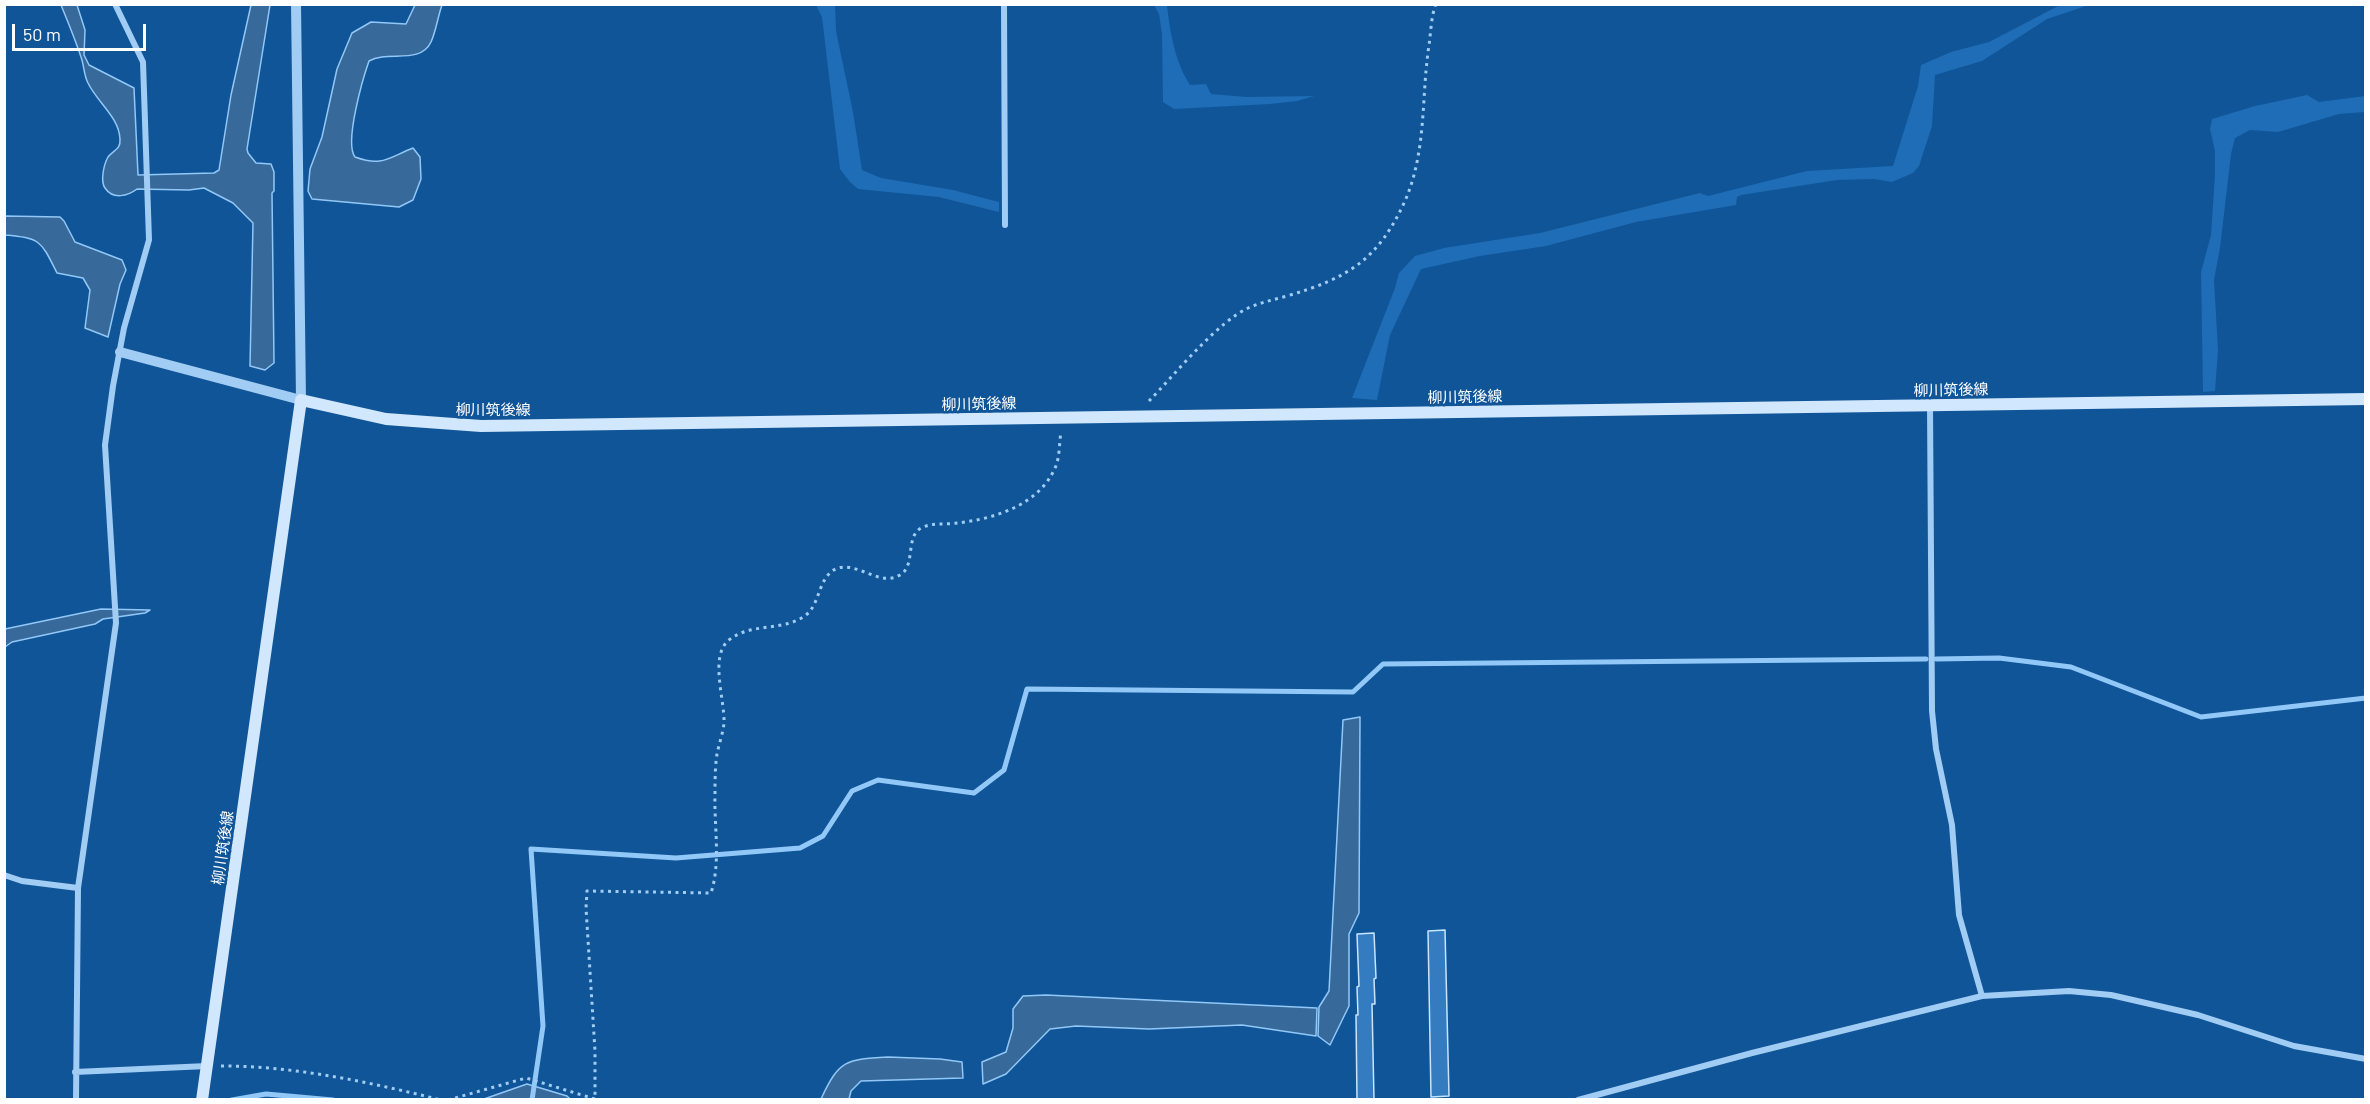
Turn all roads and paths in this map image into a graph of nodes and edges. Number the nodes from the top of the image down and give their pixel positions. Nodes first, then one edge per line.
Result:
1 (115, 4) edge
2 (296, 4) edge
3 (1004, 4) edge
4 (1436, 4) edge
5 (1005, 225) dead end
6 (120, 352) junction
7 (2366, 399) edge
8 (301, 400) junction
9 (1930, 405) junction
10 (1133, 417) junction
11 (1063, 418) junction
12 (4, 875) edge
13 (78, 888) junction
14 (1982, 996) junction
15 (2366, 1059) edge
16 (207, 1066) junction
17 (75, 1072) junction
18 (203, 1094) edge
19 (75, 1100) edge
20 (441, 1100) edge
21 (448, 1100) edge
22 (1578, 1100) edge

1 - 6 street
2 - 8 street
3 - 5 street
4 - 10 path
6 - 8 street
6 - 13 street
7 - 9 main road, 柳川筑後線
8 - 11 main road, 柳川筑後線
8 - 16 main road, 柳川筑後線
9 - 10 main road, 柳川筑後線
9 - 14 street
10 - 11 main road, 柳川筑後線
11 - 21 path
12 - 13 street
13 - 17 street
14 - 15 street
14 - 22 street
16 - 17 street
16 - 18 main road, 柳川筑後線
16 - 20 path
17 - 19 street

